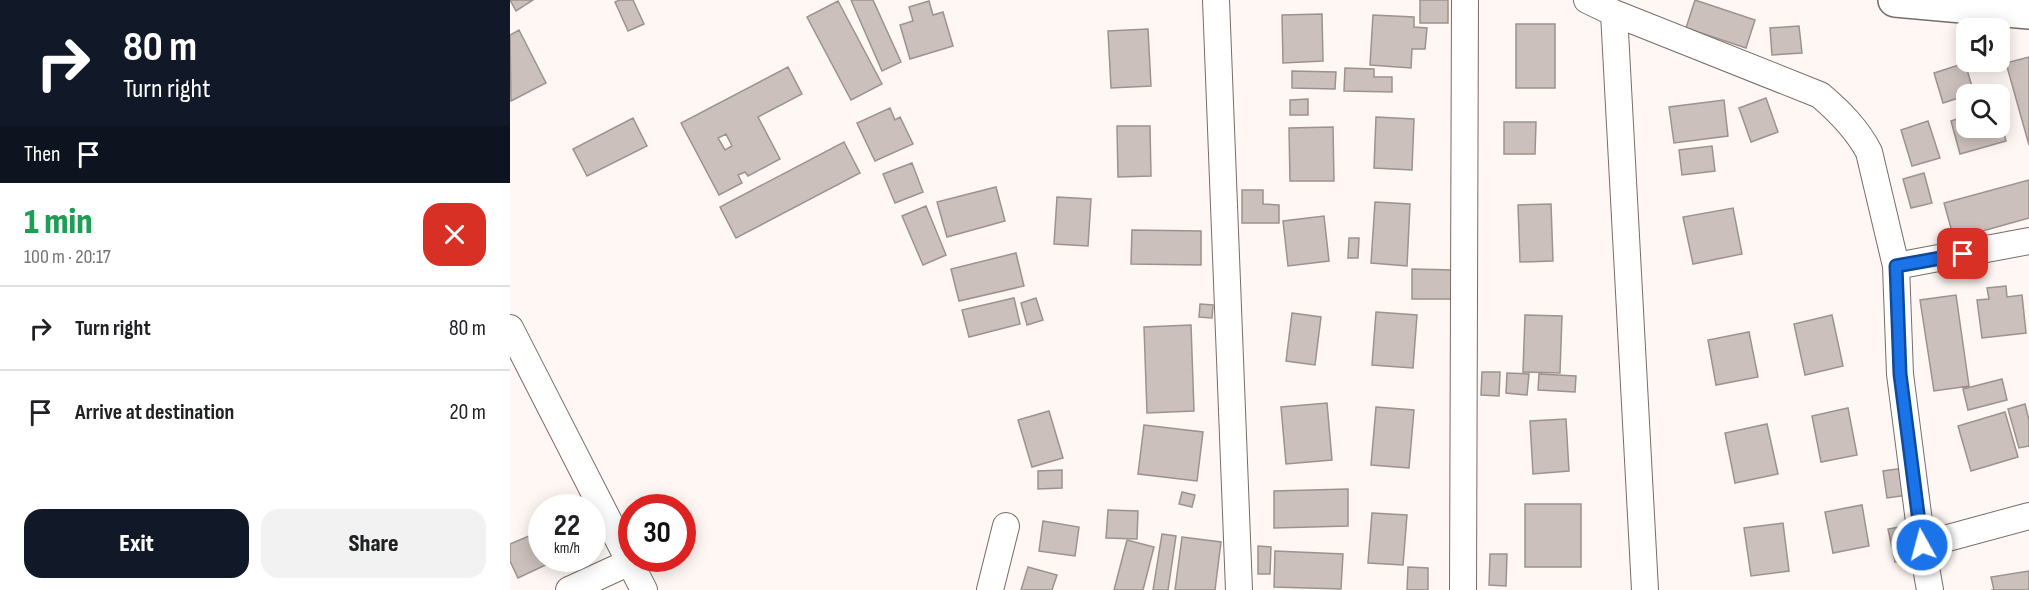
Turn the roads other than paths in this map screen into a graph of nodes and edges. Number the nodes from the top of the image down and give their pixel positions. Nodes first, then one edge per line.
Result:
1 (1216, 0) edge
2 (1465, 0) edge
3 (1587, 0) edge
4 (1895, 0) edge
5 (2029, 12) edge
6 (1614, 13) junction
7 (2029, 241) edge
8 (1896, 266) junction
9 (510, 328) edge
10 (518, 361) edge
11 (2029, 516) edge
12 (1006, 526) dead end
13 (618, 540) edge
14 (1922, 545) junction
15 (618, 568) edge
16 (635, 572) edge
17 (569, 590) edge
18 (644, 590) edge
19 (990, 590) edge
20 (1239, 590) edge
21 (1463, 590) edge
22 (1644, 590) edge
23 (1930, 590) edge

1 - 20 street
2 - 21 street
3 - 6 street
4 - 5 highway
6 - 8 street
6 - 22 street
7 - 8 street
8 - 14 street
9 - 10 street
10 - 13 street
11 - 14 street
12 - 19 street
14 - 23 street
15 - 17 street
16 - 18 street

